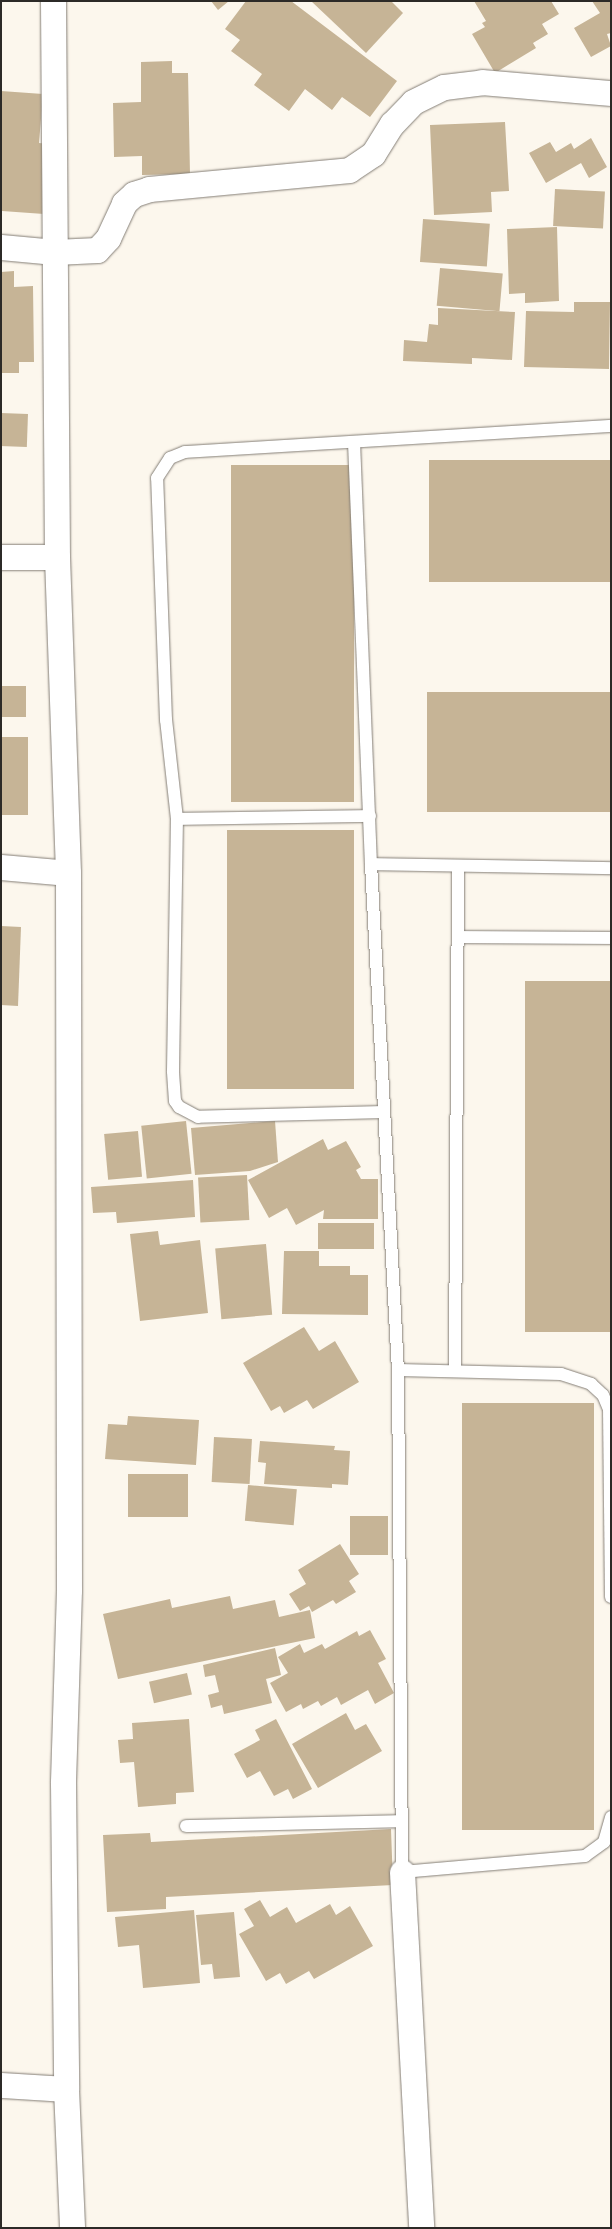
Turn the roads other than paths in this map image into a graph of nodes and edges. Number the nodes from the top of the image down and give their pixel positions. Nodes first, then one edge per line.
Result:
1 (53, 1) edge
2 (611, 93) edge
3 (1, 247) edge
4 (55, 252) junction
5 (611, 426) edge
6 (354, 442) junction
7 (1, 557) edge
8 (57, 557) junction
9 (370, 816) junction
10 (177, 818) junction
11 (371, 864) junction
12 (458, 866) junction
13 (1, 867) edge
14 (611, 868) edge
15 (68, 873) junction
16 (458, 937) junction
17 (611, 938) edge
18 (384, 1112) junction
19 (398, 1370) junction
20 (455, 1371) junction
21 (611, 1597) edge
22 (611, 1817) edge
23 (402, 1822) junction
24 (186, 1826) dead end
25 (402, 1872) junction
26 (1, 2085) edge
27 (66, 2089) junction
28 (72, 2228) edge
29 (421, 2228) edge

1 - 4 street
2 - 4 street
3 - 4 street
4 - 8 street
5 - 6 lane
6 - 9 lane
6 - 10 lane
7 - 8 street
8 - 15 street
9 - 10 lane
9 - 11 lane
10 - 18 lane
11 - 12 lane
11 - 18 lane
12 - 14 lane
12 - 16 lane
13 - 15 street
15 - 27 street
16 - 17 lane
16 - 20 lane
18 - 19 lane
19 - 20 lane
19 - 23 lane
20 - 21 lane
22 - 25 lane
23 - 24 lane
23 - 25 lane
25 - 29 street
26 - 27 street
27 - 28 street

